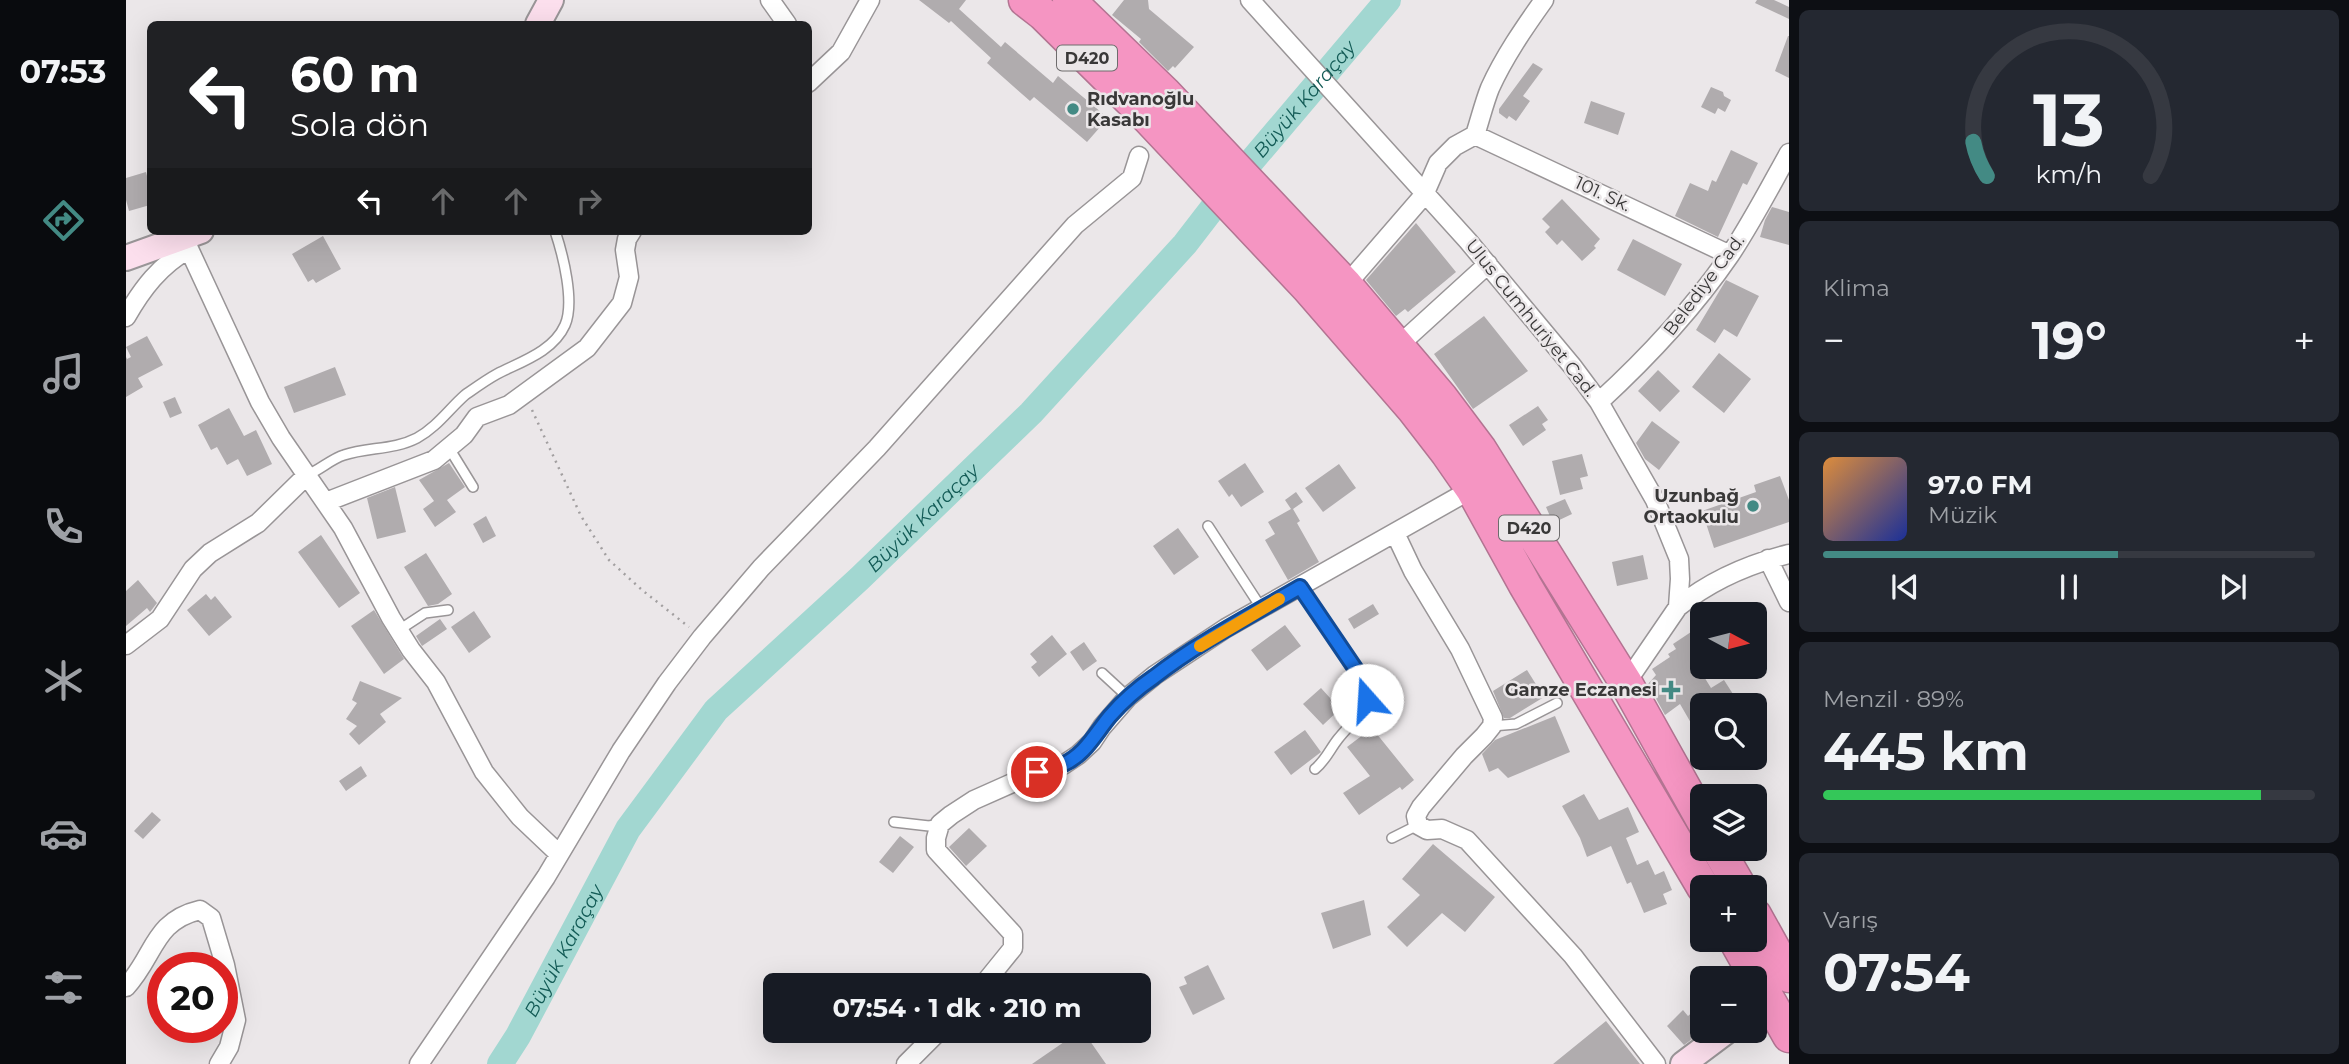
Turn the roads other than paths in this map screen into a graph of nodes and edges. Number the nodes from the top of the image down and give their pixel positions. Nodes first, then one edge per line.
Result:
1 (551, 0) edge
2 (770, 0) edge
3 (870, 0) edge
4 (1024, 0) edge
5 (1069, 0) edge
6 (1250, 0) edge
7 (1544, 0) edge
8 (1270, 7) edge
9 (540, 21) edge
10 (785, 21) edge
11 (814, 78) edge
12 (1156, 105) junction
13 (1475, 135) junction
14 (1789, 153) edge
15 (1139, 156) dead end
16 (1424, 195) junction
17 (556, 235) edge
18 (629, 235) edge
19 (192, 239) edge
20 (1730, 255) junction
21 (126, 258) edge
22 (1488, 264) junction
23 (1346, 285) junction
24 (126, 317) edge
25 (1398, 346) junction
26 (1599, 402) junction
27 (449, 448) junction
28 (307, 475) junction
29 (473, 487) dead end
30 (1472, 489) junction
31 (326, 502) junction
32 (1208, 526) dead end
33 (1395, 533) junction
34 (1789, 554) edge
35 (1768, 559) junction
36 (1300, 587) junction
37 (1789, 602) edge
38 (1678, 607) junction
39 (1262, 609) junction
40 (449, 610) dead end
41 (398, 630) junction
42 (126, 645) edge
43 (1102, 673) dead end
44 (1626, 683) junction
45 (1128, 697) junction
46 (1557, 703) dead end
47 (1492, 726) junction
48 (1315, 769) dead end
49 (1690, 798) edge
50 (894, 822) dead end
51 (940, 824) junction
52 (1418, 825) junction
53 (1392, 838) dead end
54 (559, 854) junction
55 (1696, 875) edge
56 (1743, 952) edge
57 (1762, 952) edge
58 (993, 973) edge
59 (126, 987) edge
60 (1771, 995) edge
61 (1789, 1036) edge
62 (927, 1043) edge
63 (1711, 1043) edge
64 (219, 1064) edge
65 (419, 1064) edge
66 (906, 1064) edge
67 (1656, 1064) edge
68 (1683, 1064) edge

1 - 9 street
2 - 10 street
3 - 11 street
4 - 12 highway, D420
5 - 12 highway, D420
6 - 8 street, Ulus Cumhuriyet Cad.
7 - 13 street
8 - 16 street, Ulus Cumhuriyet Cad.
12 - 23 highway, D420
12 - 30 highway
13 - 16 street
13 - 20 street, 101. Sk.
14 - 20 street, Belediye Cad.
15 - 54 street
16 - 22 street, Ulus Cumhuriyet Cad.
16 - 23 street
17 - 28 lane
18 - 27 street
19 - 21 street
19 - 24 street
19 - 28 street
20 - 26 street, Belediye Cad.
22 - 25 street
22 - 26 street, Ulus Cumhuriyet Cad.
23 - 25 highway, D420
25 - 44 highway, D420
26 - 38 street, Ulus Cumhuriyet Cad.
27 - 29 lane
27 - 31 street
28 - 31 street
28 - 42 street
30 - 33 street
30 - 55 highway
31 - 41 street
32 - 39 lane
33 - 36 street
33 - 47 street
34 - 35 street
35 - 37 street
35 - 38 street
36 - 39 street
36 - 48 lane
38 - 44 street
39 - 45 street
40 - 41 lane
41 - 54 street
43 - 45 lane
44 - 49 highway, D420
45 - 51 street
46 - 47 lane
47 - 52 street
50 - 51 lane
51 - 58 street
52 - 53 lane
52 - 67 street
54 - 65 street
56 - 60 highway
57 - 60 highway
59 - 64 street
60 - 61 highway
62 - 66 street
63 - 68 street

